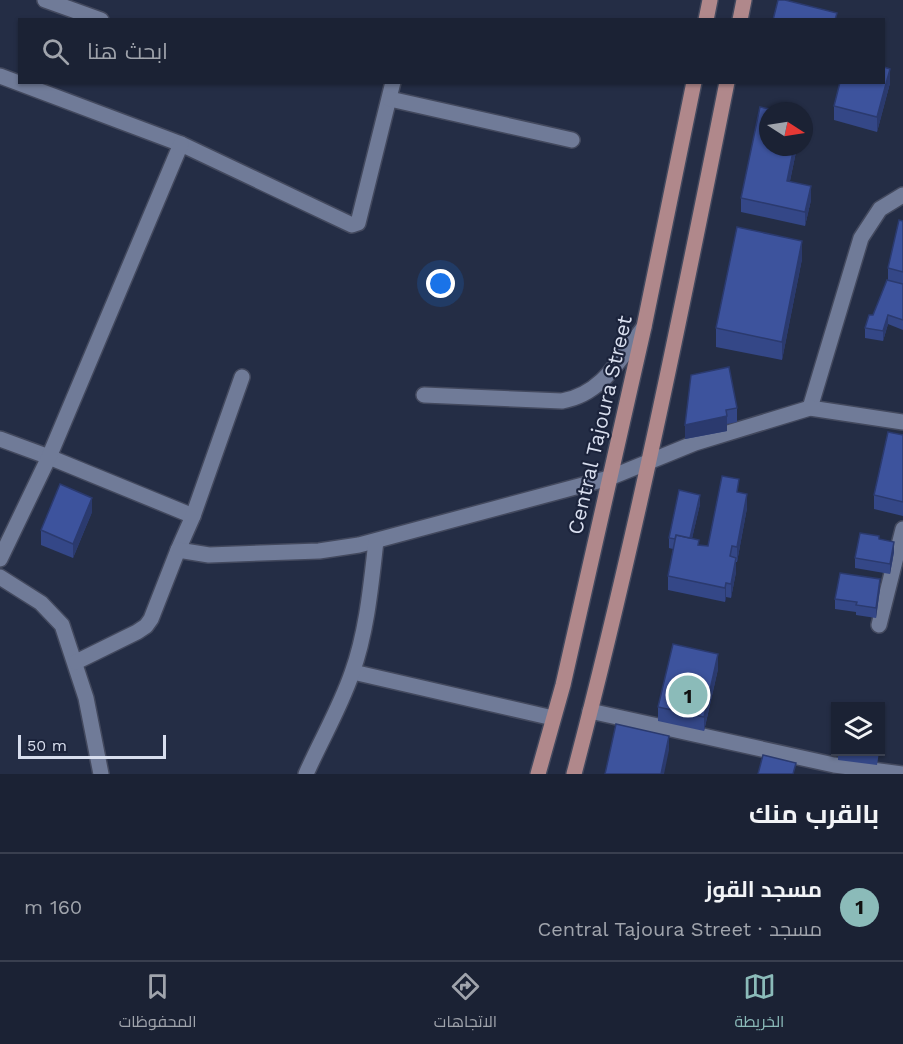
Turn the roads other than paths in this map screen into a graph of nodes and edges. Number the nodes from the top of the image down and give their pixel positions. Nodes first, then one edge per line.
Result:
1 (45, 0) edge
2 (710, 0) edge
3 (744, 0) edge
4 (95, 18) edge
5 (706, 18) edge
6 (740, 18) edge
7 (0, 76) edge
8 (18, 83) edge
9 (21, 84) edge
10 (393, 84) edge
11 (694, 84) edge
12 (727, 84) edge
13 (390, 99) junction
14 (572, 140) dead end
15 (181, 144) junction
16 (903, 195) edge
17 (644, 327) junction
18 (242, 377) dead end
19 (424, 395) dead end
20 (810, 408) junction
21 (903, 422) edge
22 (0, 439) edge
23 (50, 457) junction
24 (647, 464) junction
25 (609, 478) junction
26 (192, 516) junction
27 (903, 529) edge
28 (376, 541) junction
29 (178, 550) junction
30 (0, 559) edge
31 (0, 577) edge
32 (879, 625) dead end
33 (76, 662) junction
34 (353, 672) junction
35 (590, 711) junction
36 (554, 718) junction
37 (101, 774) edge
38 (306, 774) edge
39 (538, 774) edge
40 (574, 774) edge
41 (903, 774) edge

1 - 4 street
2 - 5 main road
3 - 6 main road
7 - 8 street
9 - 15 street
10 - 13 street
11 - 17 main road, Central Tajoura Street
12 - 24 main road
13 - 14 street
13 - 15 street
15 - 23 street
16 - 20 street
17 - 19 street
17 - 25 main road, Central Tajoura Street
18 - 26 street
20 - 21 street
20 - 24 street
22 - 23 street
23 - 26 street
23 - 30 street
24 - 25 street
24 - 35 main road
25 - 28 street
25 - 36 main road, Central Tajoura Street
26 - 29 street
27 - 32 street
28 - 29 street
28 - 34 street
29 - 33 street
31 - 33 street
33 - 37 street
34 - 36 street
34 - 38 street
35 - 40 main road
35 - 41 street
36 - 39 main road, Central Tajoura Street

